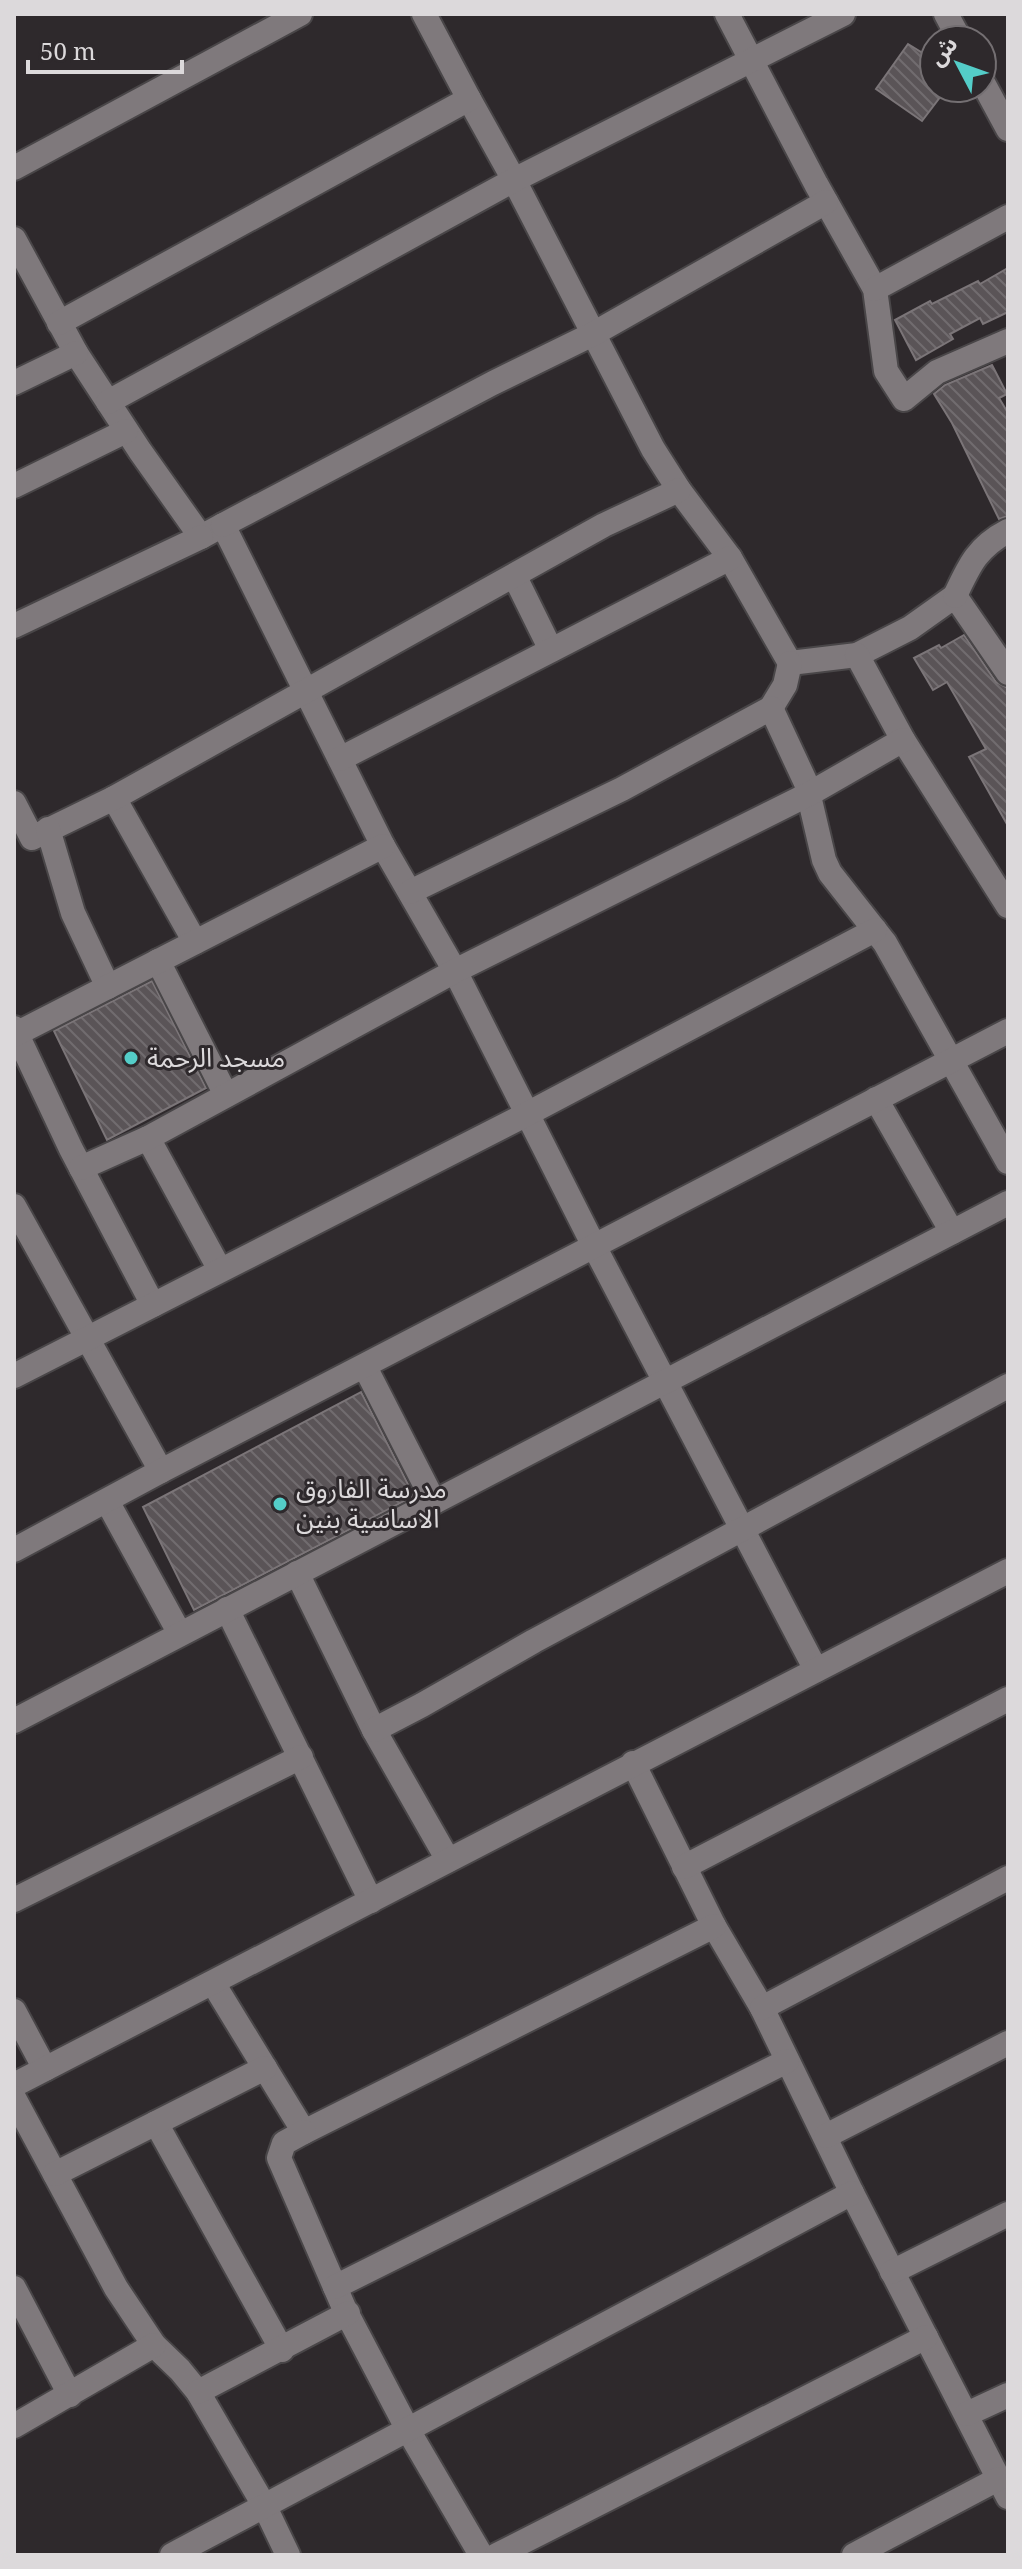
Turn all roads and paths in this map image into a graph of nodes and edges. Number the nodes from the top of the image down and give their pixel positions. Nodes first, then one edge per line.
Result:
1 (300, 14) edge
2 (424, 14) edge
3 (727, 14) edge
4 (843, 14) edge
5 (752, 61) junction
6 (469, 99) junction
7 (14, 168) edge
8 (514, 180) junction
9 (826, 202) junction
10 (1008, 217) edge
11 (14, 239) edge
12 (875, 289) junction
13 (59, 323) junction
14 (593, 334) junction
15 (1006, 346) edge
16 (76, 353) junction
17 (14, 383) edge
18 (108, 402) junction
19 (126, 431) junction
20 (14, 486) edge
21 (679, 490) junction
22 (223, 525) junction
23 (1008, 531) edge
24 (201, 537) junction
25 (730, 558) junction
26 (515, 577) junction
27 (955, 596) junction
28 (14, 626) edge
29 (551, 650) junction
30 (857, 655) junction
31 (790, 663) junction
32 (1008, 673) edge
33 (305, 689) junction
34 (771, 708) junction
35 (903, 740) junction
36 (340, 759) junction
37 (809, 794) junction
38 (114, 798) junction
39 (14, 803) edge
40 (31, 839) edge
41 (383, 846) junction
42 (1005, 891) edge
43 (410, 892) junction
44 (875, 930) junction
45 (195, 942) junction
46 (158, 961) junction
47 (455, 971) junction
48 (108, 987) junction
49 (1008, 1031) edge
50 (15, 1032) edge
51 (949, 1061) junction
52 (226, 1095) junction
53 (876, 1099) junction
54 (529, 1113) junction
55 (148, 1138) junction
56 (1008, 1162) edge
57 (81, 1168) junction
58 (1008, 1203) edge
59 (15, 1212) edge
60 (952, 1232) junction
61 (594, 1246) junction
62 (220, 1270) junction
63 (153, 1305) junction
64 (87, 1338) junction
65 (365, 1367) junction
66 (14, 1376) edge
67 (664, 1381) junction
68 (1008, 1386) edge
69 (161, 1471) junction
70 (107, 1501) junction
71 (434, 1502) junction
72 (742, 1529) junction
73 (14, 1550) edge
74 (1008, 1571) edge
75 (297, 1573) junction
76 (227, 1609) junction
77 (180, 1634) junction
78 (816, 1670) junction
79 (1008, 1699) edge
80 (14, 1721) edge
81 (374, 1730) junction
82 (301, 1757) junction
83 (633, 1763) junction
84 (448, 1860) junction
85 (684, 1867) junction
86 (1008, 1878) edge
87 (14, 1900) edge
88 (371, 1901) junction
89 (714, 1926) junction
90 (213, 1983) junction
91 (762, 2008) junction
92 (14, 2011) edge
93 (1008, 2043) edge
94 (787, 2061) junction
95 (265, 2068) junction
96 (45, 2069) junction
97 (14, 2085) edge
98 (14, 2098) edge
99 (156, 2123) junction
100 (304, 2132) junction
101 (826, 2136) junction
102 (55, 2174) junction
103 (852, 2193) junction
104 (1008, 2214) edge
105 (892, 2272) junction
106 (335, 2287) junction
107 (14, 2288) edge
108 (348, 2313) junction
109 (926, 2337) junction
110 (154, 2345) junction
111 (282, 2350) junction
112 (198, 2392) junction
113 (70, 2395) junction
114 (1008, 2395) edge
115 (967, 2414) junction
116 (14, 2426) edge
117 (408, 2430) junction
118 (1003, 2488) edge
119 (265, 2507) junction
120 (172, 2555) edge
121 (288, 2555) edge
122 (481, 2555) edge
123 (497, 2555) edge
124 (854, 2555) edge

1 - 7 street
2 - 6 street
3 - 5 street
4 - 5 street
5 - 8 street
5 - 9 street
6 - 8 street
6 - 13 street
8 - 14 street
8 - 18 street
9 - 12 street
9 - 14 street
10 - 12 street
11 - 13 street
12 - 15 street
13 - 16 street
14 - 21 street
14 - 22 street
16 - 17 street
16 - 18 street
18 - 19 street
19 - 20 street
19 - 24 street
21 - 25 street
21 - 26 street
22 - 24 street
22 - 33 street
23 - 27 street
24 - 28 street
25 - 29 street
25 - 31 street
26 - 29 street
26 - 33 street
27 - 30 street
27 - 32 street
29 - 36 street
30 - 31 street
30 - 35 street
31 - 34 street
33 - 36 street
33 - 38 street
34 - 37 street
34 - 43 street
35 - 37 street
35 - 42 street
36 - 41 street
37 - 44 street
37 - 47 street
38 - 40 street
38 - 45 street
39 - 40 street
40 - 48 street
41 - 43 street
41 - 45 street
43 - 47 street
44 - 51 street
44 - 54 street
45 - 46 street
46 - 48 street
46 - 52 street
47 - 52 street
47 - 54 street
48 - 50 street
49 - 51 street
50 - 57 street
51 - 53 street
51 - 56 street
52 - 55 street
53 - 60 street
53 - 61 street
54 - 61 street
54 - 62 street
55 - 57 street
55 - 62 street
57 - 63 street
58 - 60 street
59 - 64 street
60 - 67 street
61 - 65 street
61 - 67 street
62 - 63 street
63 - 64 street
64 - 66 street
64 - 69 street
65 - 69 street
65 - 71 street
67 - 71 street
67 - 72 street
68 - 72 street
69 - 70 street
70 - 73 street
70 - 77 street
71 - 75 street
72 - 78 street
72 - 81 street
74 - 78 street
75 - 76 street
75 - 81 street
76 - 77 street
76 - 82 street
77 - 80 street
78 - 83 street
79 - 85 street
81 - 84 street
82 - 87 street
82 - 88 street
83 - 84 street
83 - 85 street
84 - 88 street
85 - 89 street
86 - 91 street
88 - 90 street
89 - 91 street
89 - 100 street
90 - 95 street
90 - 96 street
91 - 94 street
92 - 96 street
93 - 101 street
94 - 101 street
94 - 106 street
95 - 99 street
95 - 100 street
96 - 97 street
98 - 102 street
99 - 102 street
99 - 111 street
100 - 106 street
101 - 103 street
102 - 110 street
103 - 105 street
103 - 117 street
104 - 105 street
105 - 109 street
106 - 108 street
107 - 113 street
108 - 111 street
108 - 117 street
109 - 115 street
109 - 123 street
110 - 112 street
110 - 113 street
111 - 112 street
112 - 119 street
113 - 116 street
114 - 115 street
115 - 118 street
117 - 119 street
117 - 122 street
118 - 124 street
119 - 120 street
119 - 121 street

